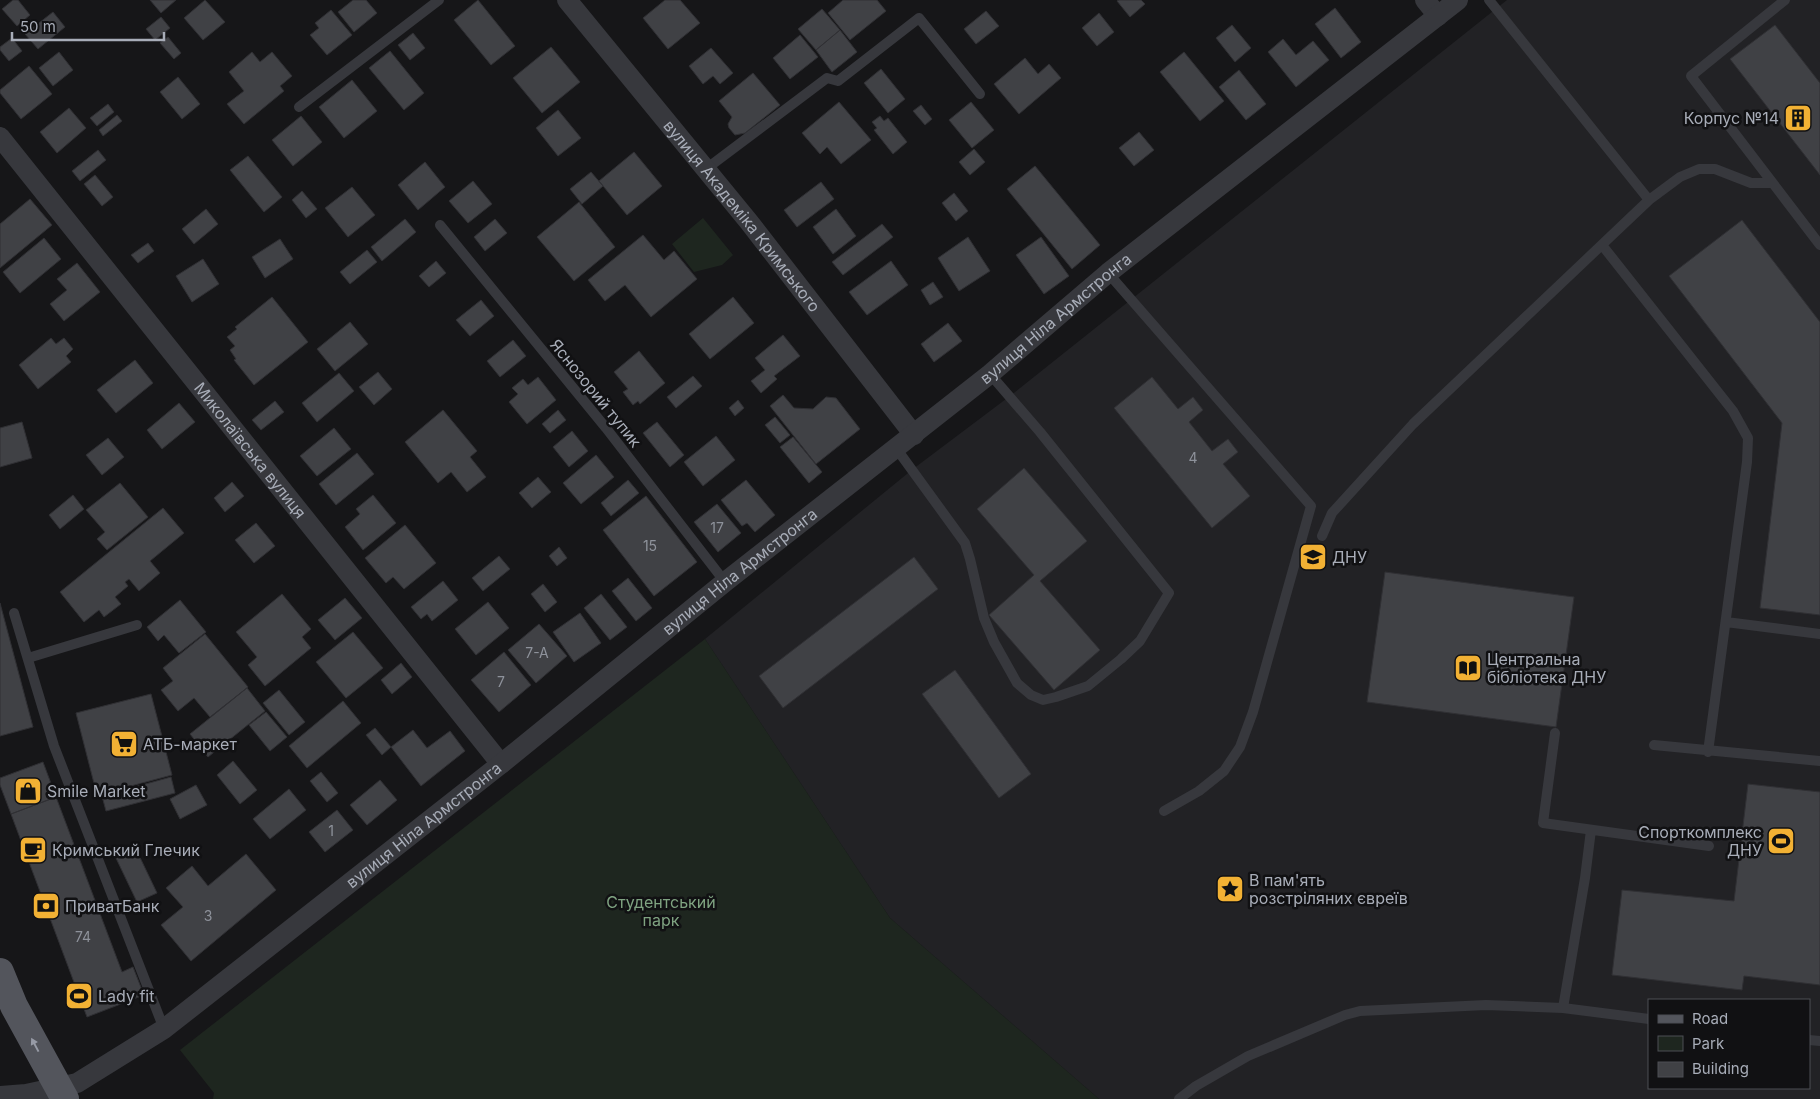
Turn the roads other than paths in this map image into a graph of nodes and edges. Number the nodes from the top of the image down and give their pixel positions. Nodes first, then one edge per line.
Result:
1 (439, 0) edge
2 (566, 0) edge
3 (1425, 0) edge
4 (1458, 0) edge
5 (1489, 0) edge
6 (1786, 0) edge
7 (1438, 16) junction
8 (980, 94) dead end
9 (299, 106) dead end
10 (0, 137) edge
11 (706, 169) junction
12 (1772, 183) junction
13 (1649, 200) junction
14 (440, 225) dead end
15 (1602, 245) junction
16 (1820, 245) edge
17 (1108, 274) junction
18 (990, 374) junction
19 (914, 435) junction
20 (896, 448) junction
21 (1322, 536) dead end
22 (725, 582) junction
23 (14, 613) dead end
24 (1726, 622) junction
25 (137, 625) dead end
26 (1820, 634) edge
27 (28, 658) junction
28 (1555, 733) dead end
29 (1654, 745) dead end
30 (1708, 752) junction
31 (1820, 762) edge
32 (501, 764) junction
33 (1164, 812) dead end
34 (1590, 830) junction
35 (1709, 846) dead end
36 (0, 972) edge
37 (1563, 1008) junction
38 (1648, 1019) edge
39 (164, 1029) junction
40 (62, 1094) edge
41 (0, 1096) edge
42 (1179, 1099) edge

1 - 9 lane
2 - 11 street, вулиця Академіка Кримського
3 - 7 street
4 - 7 street, вулиця Ніла Армстронга
5 - 13 lane
6 - 12 lane
7 - 17 street, вулиця Ніла Армстронга
8 - 11 lane
10 - 32 street, Миколаївська вулиця
11 - 19 street, вулиця Академіка Кримського
12 - 13 lane
12 - 16 lane
13 - 15 lane
14 - 22 lane, Яснозорий тупик
15 - 21 lane
15 - 24 lane
17 - 18 street, вулиця Ніла Армстронга
17 - 33 lane
18 - 19 street, вулиця Ніла Армстронга
18 - 20 lane
19 - 20 street, вулиця Ніла Армстронга
20 - 22 street, вулиця Ніла Армстронга
22 - 32 street, вулиця Ніла Армстронга
23 - 27 lane
24 - 26 lane
24 - 30 lane
25 - 27 lane
27 - 39 lane
28 - 34 lane
29 - 30 lane
30 - 31 lane
32 - 39 street, вулиця Ніла Армстронга
34 - 35 lane
34 - 37 lane
40 -> 36 main road
37 - 38 lane
37 - 42 lane
39 - 40 street, вулиця Ніла Армстронга
40 - 41 street, вулиця Ніла Армстронга

